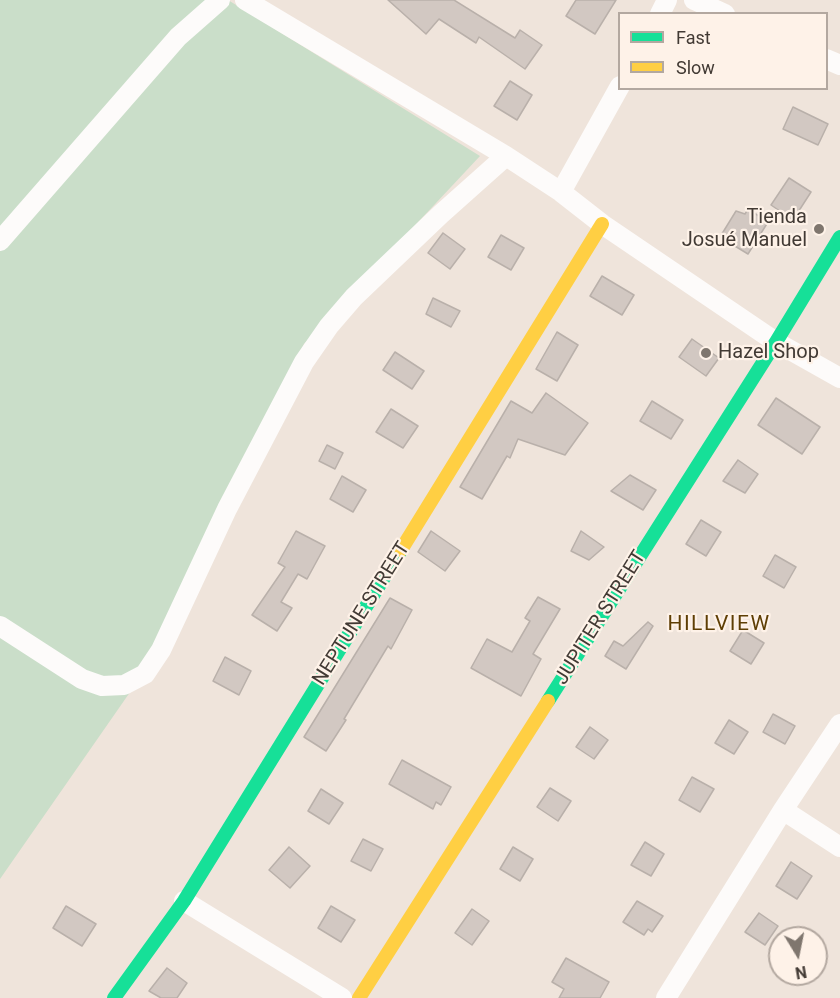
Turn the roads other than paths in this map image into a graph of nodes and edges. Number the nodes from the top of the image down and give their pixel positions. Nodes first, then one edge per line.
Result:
1 (219, 0) edge
2 (245, 0) edge
3 (694, 0) edge
4 (721, 12) edge
5 (618, 90) edge
6 (506, 156) junction
7 (561, 192) junction
8 (602, 224) junction
9 (840, 237) edge
10 (0, 241) edge
11 (776, 342) junction
12 (840, 378) edge
13 (0, 626) edge
14 (840, 724) edge
15 (783, 810) junction
16 (840, 847) edge
17 (184, 901) junction
18 (114, 998) edge
19 (342, 998) edge
20 (359, 998) edge
21 (666, 998) edge

1 - 10 street
2 - 6 street
3 - 4 street
5 - 7 street
6 - 7 street
6 - 13 street
7 - 8 street
8 - 11 street
8 - 17 street, NEPTUNE STREET
9 - 11 street, JUPITER STREET
11 - 12 street
11 - 20 street, JUPITER STREET
14 - 15 street
15 - 16 street
15 - 21 street
17 - 18 street, NEPTUNE STREET
17 - 19 street

